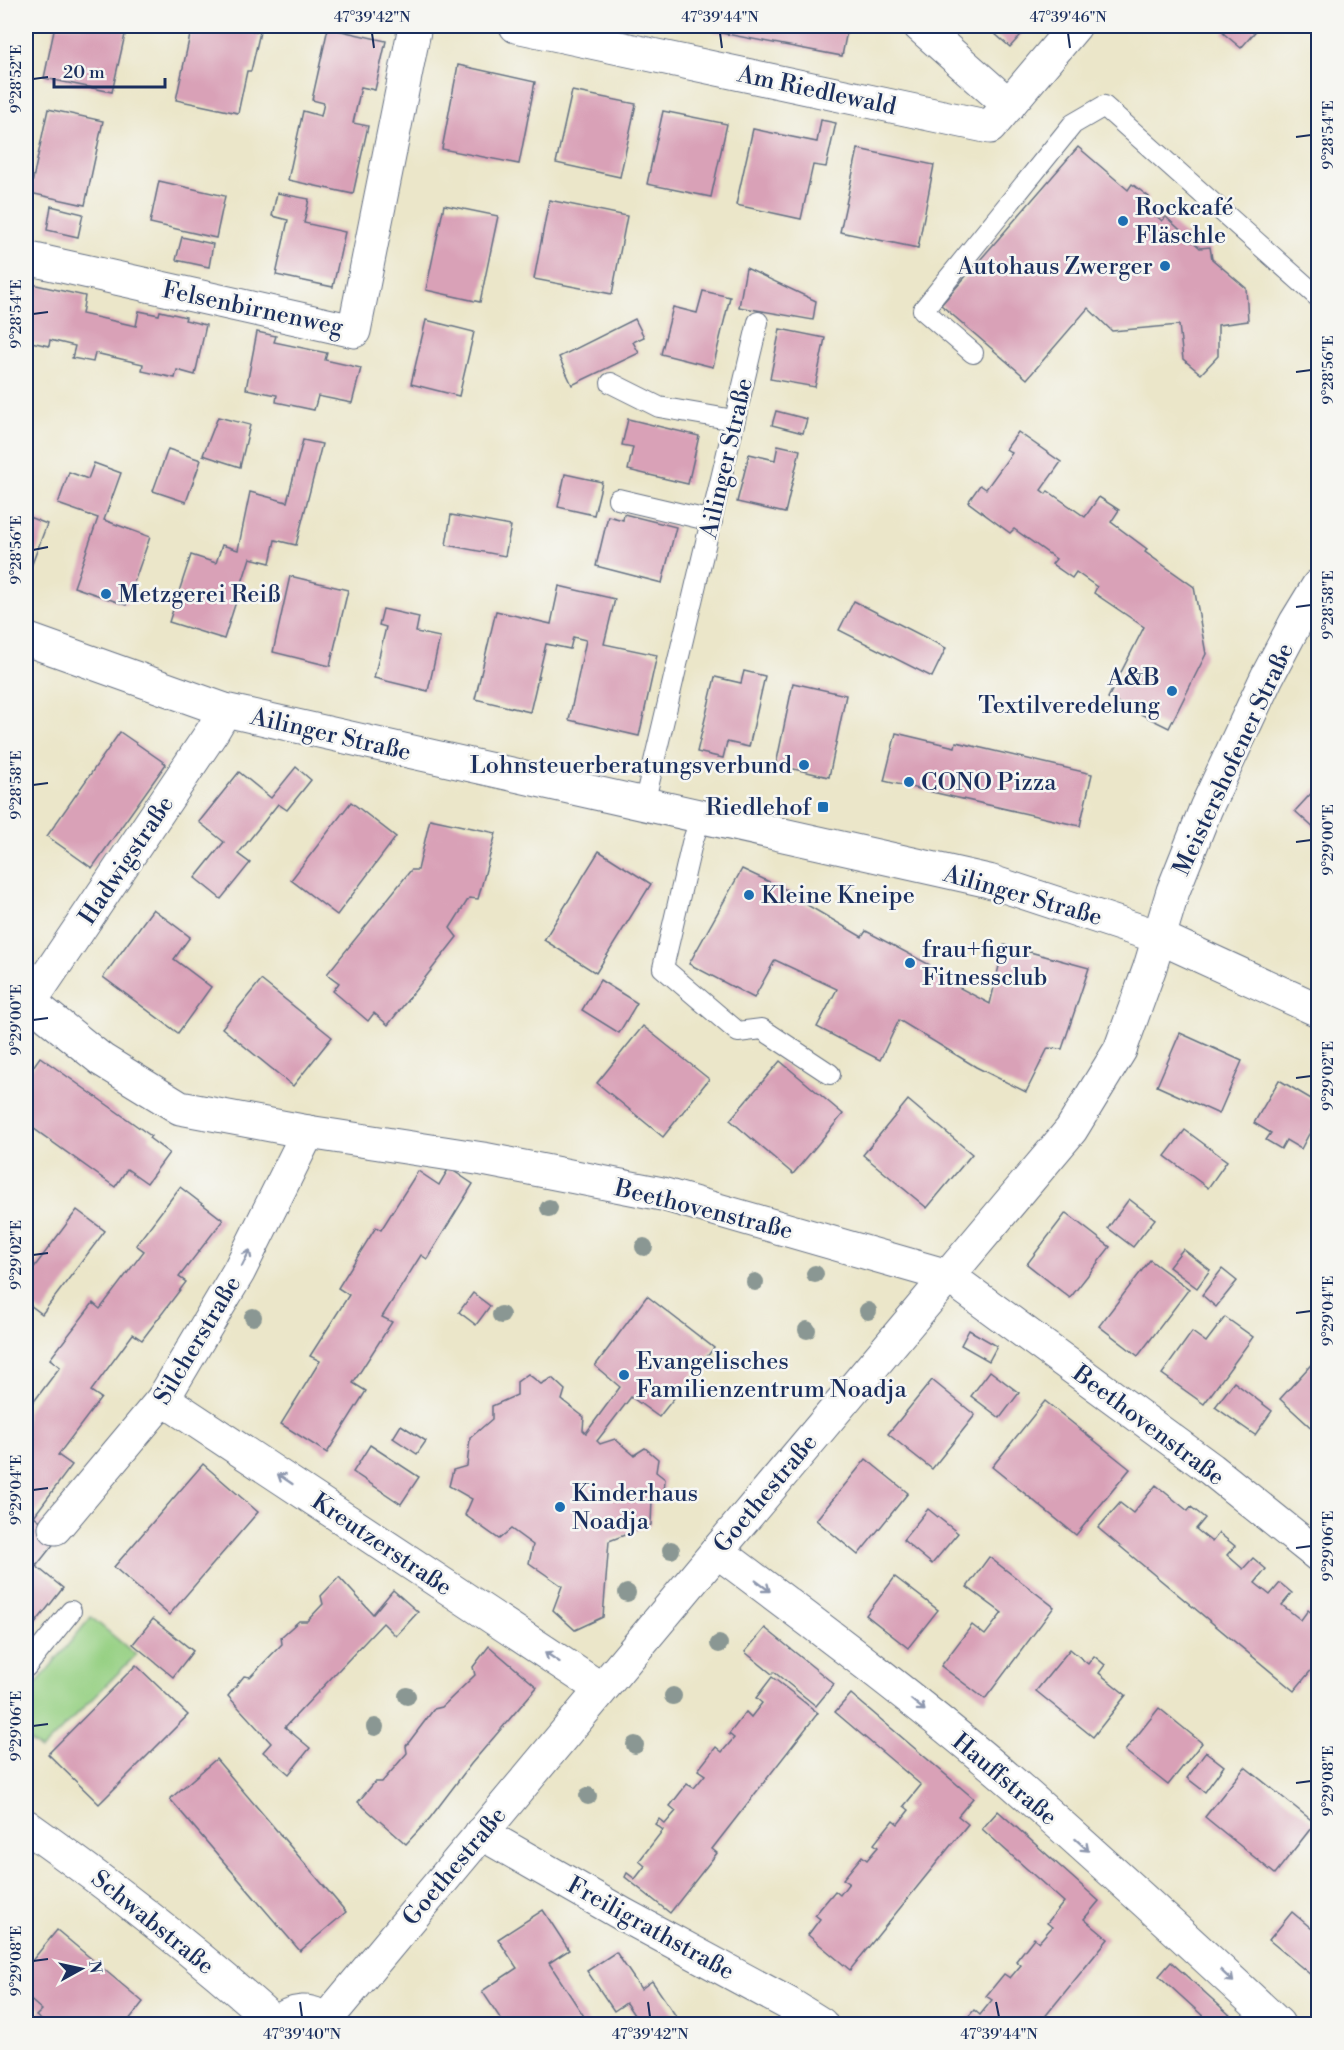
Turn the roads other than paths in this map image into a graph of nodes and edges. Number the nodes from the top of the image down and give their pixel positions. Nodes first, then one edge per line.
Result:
1 (415, 26) edge
2 (516, 26) edge
3 (920, 26) edge
4 (1075, 26) edge
5 (1009, 105) junction
6 (26, 258) edge
7 (1318, 297) edge
8 (758, 322) dead end
9 (973, 353) dead end
10 (611, 383) dead end
11 (734, 420) junction
12 (618, 500) dead end
13 (712, 521) junction
14 (1318, 586) edge
15 (26, 639) edge
16 (225, 710) junction
17 (644, 804) junction
18 (701, 817) junction
19 (1159, 937) junction
20 (28, 1005) edge
21 (1318, 1010) edge
22 (830, 1074) dead end
23 (308, 1132) junction
24 (948, 1276) junction
25 (163, 1399) junction
26 (55, 1528) dead end
27 (717, 1551) junction
28 (1318, 1555) edge
29 (71, 1611) dead end
30 (26, 1667) edge
31 (601, 1689) junction
32 (26, 1826) edge
33 (481, 1833) junction
34 (326, 2023) edge
35 (276, 2024) edge
36 (821, 2025) edge
37 (1278, 2025) edge

1 - 6 street, Felsenbirnenweg
2 - 5 street, Am Riedlewald
3 - 5 street
4 - 5 street, Am Riedlewald
7 - 9 lane
8 - 11 lane, Ailinger Straße
10 - 11 lane
11 - 13 lane, Ailinger Straße
12 - 13 lane
13 - 17 lane, Ailinger Straße
14 - 19 street, Meistershofener Straße
15 - 16 street, Ailinger Straße
16 - 17 street, Ailinger Straße
16 - 20 street, Hadwigstraße
17 - 18 street, Ailinger Straße
18 - 19 street, Ailinger Straße
18 - 22 lane
19 - 21 street, Ailinger Straße
19 - 24 street, Goethestraße
20 - 23 street, Beethovenstraße
23 - 24 street, Beethovenstraße
25 -> 23 street, Silcherstraße
24 - 27 street, Goethestraße
24 - 28 street, Beethovenstraße
25 - 26 street, Silcherstraße
31 -> 25 street, Kreutzerstraße
27 - 31 street, Goethestraße
27 -> 37 street, Hauffstraße
29 - 30 lane
31 - 33 street, Goethestraße
32 - 35 street, Schwabstraße
33 - 34 street, Goethestraße
33 - 36 street, Freiligrathstraße
34 - 35 street

